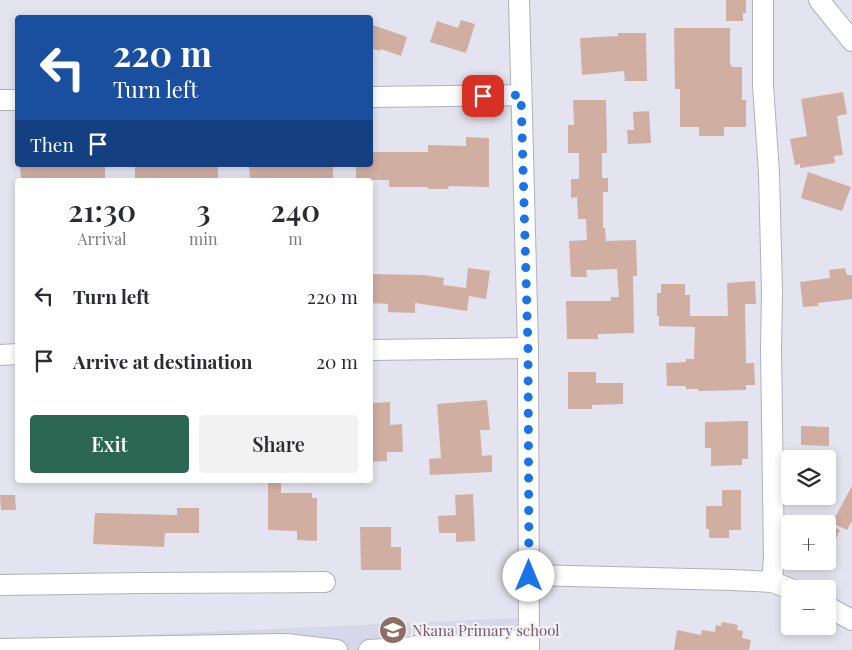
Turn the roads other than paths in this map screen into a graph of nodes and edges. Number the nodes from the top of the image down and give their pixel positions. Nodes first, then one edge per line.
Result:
1 (519, 0) edge
2 (763, 0) edge
3 (819, 0) edge
4 (852, 41) edge
5 (521, 95) junction
6 (373, 98) edge
7 (0, 100) edge
8 (15, 100) edge
9 (528, 348) junction
10 (373, 350) edge
11 (15, 354) edge
12 (0, 355) edge
13 (529, 576) junction
14 (325, 582) dead end
15 (772, 582) junction
16 (0, 585) edge
17 (781, 585) edge
18 (836, 611) edge
19 (852, 620) edge
20 (529, 645) edge
21 (200, 648) edge
22 (0, 650) edge
23 (337, 650) edge
24 (368, 650) edge

1 - 5 street
2 - 15 street
3 - 4 street
5 - 6 street
5 - 9 street
7 - 8 street
9 - 10 street
9 - 13 street
11 - 12 street
13 - 15 street
13 - 20 street
14 - 16 street
15 - 17 street
18 - 19 street
20 - 24 street
21 - 22 street
21 - 23 street

